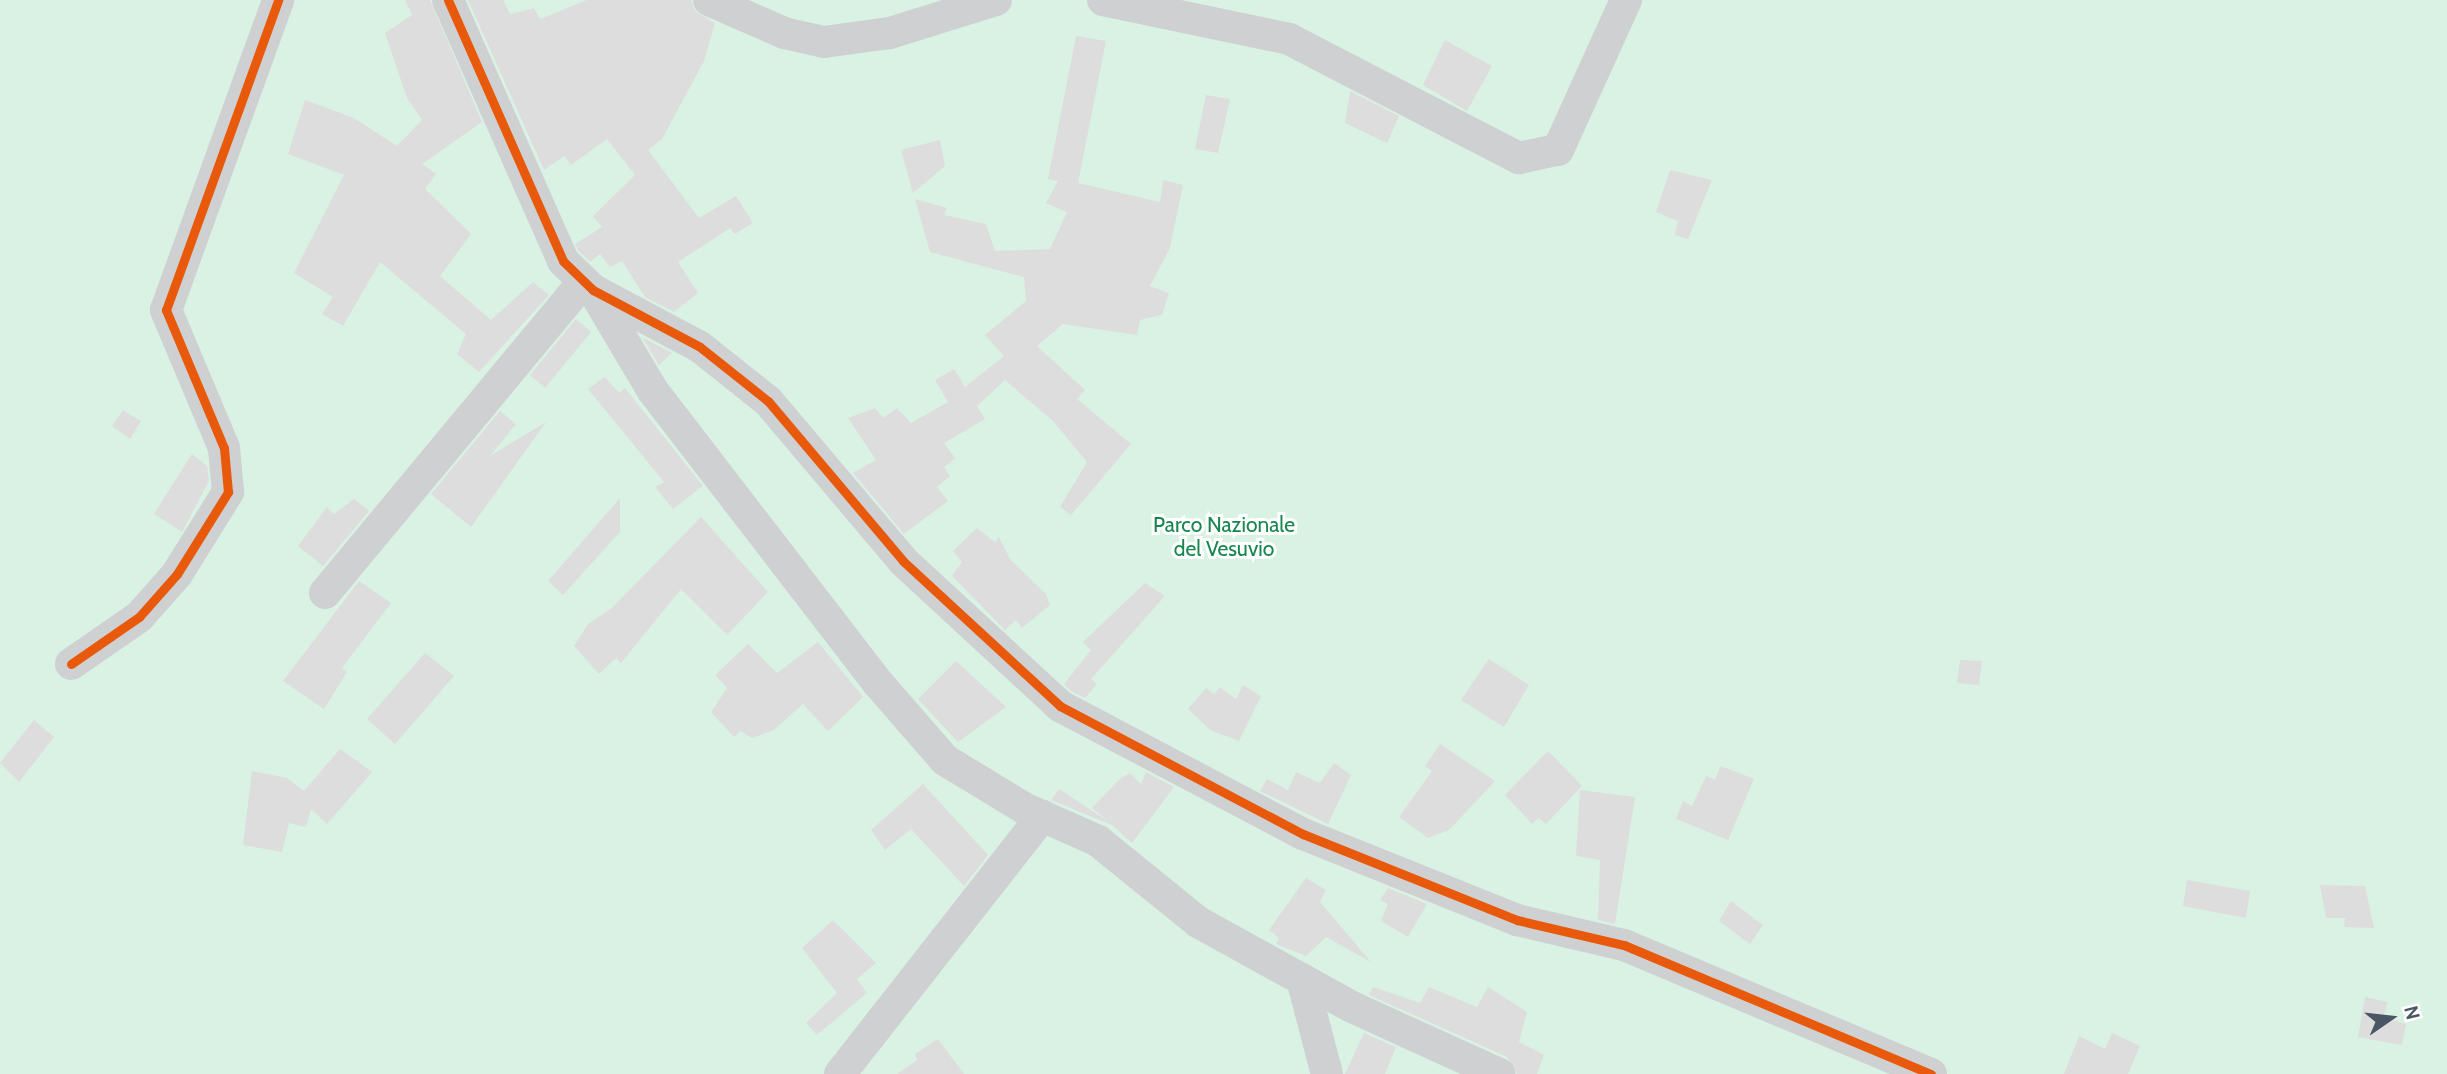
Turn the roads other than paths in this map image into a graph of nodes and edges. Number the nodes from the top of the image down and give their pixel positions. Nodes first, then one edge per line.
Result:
1 (278, 0) edge
2 (448, 0) edge
3 (709, 0) edge
4 (996, 0) edge
5 (1103, 0) edge
6 (1626, 0) edge
7 (588, 286) junction
8 (325, 593) dead end
9 (71, 664) dead end
10 (1042, 817) junction
11 (1302, 979) junction
12 (840, 1074) edge
13 (1327, 1074) edge
14 (1499, 1074) edge
15 (1931, 1074) edge

1 - 9 street
2 - 7 street
3 - 4 street
5 - 6 street
7 - 8 street
7 - 10 street
7 - 15 street
10 - 11 street
10 - 12 street
11 - 13 street
11 - 14 street

